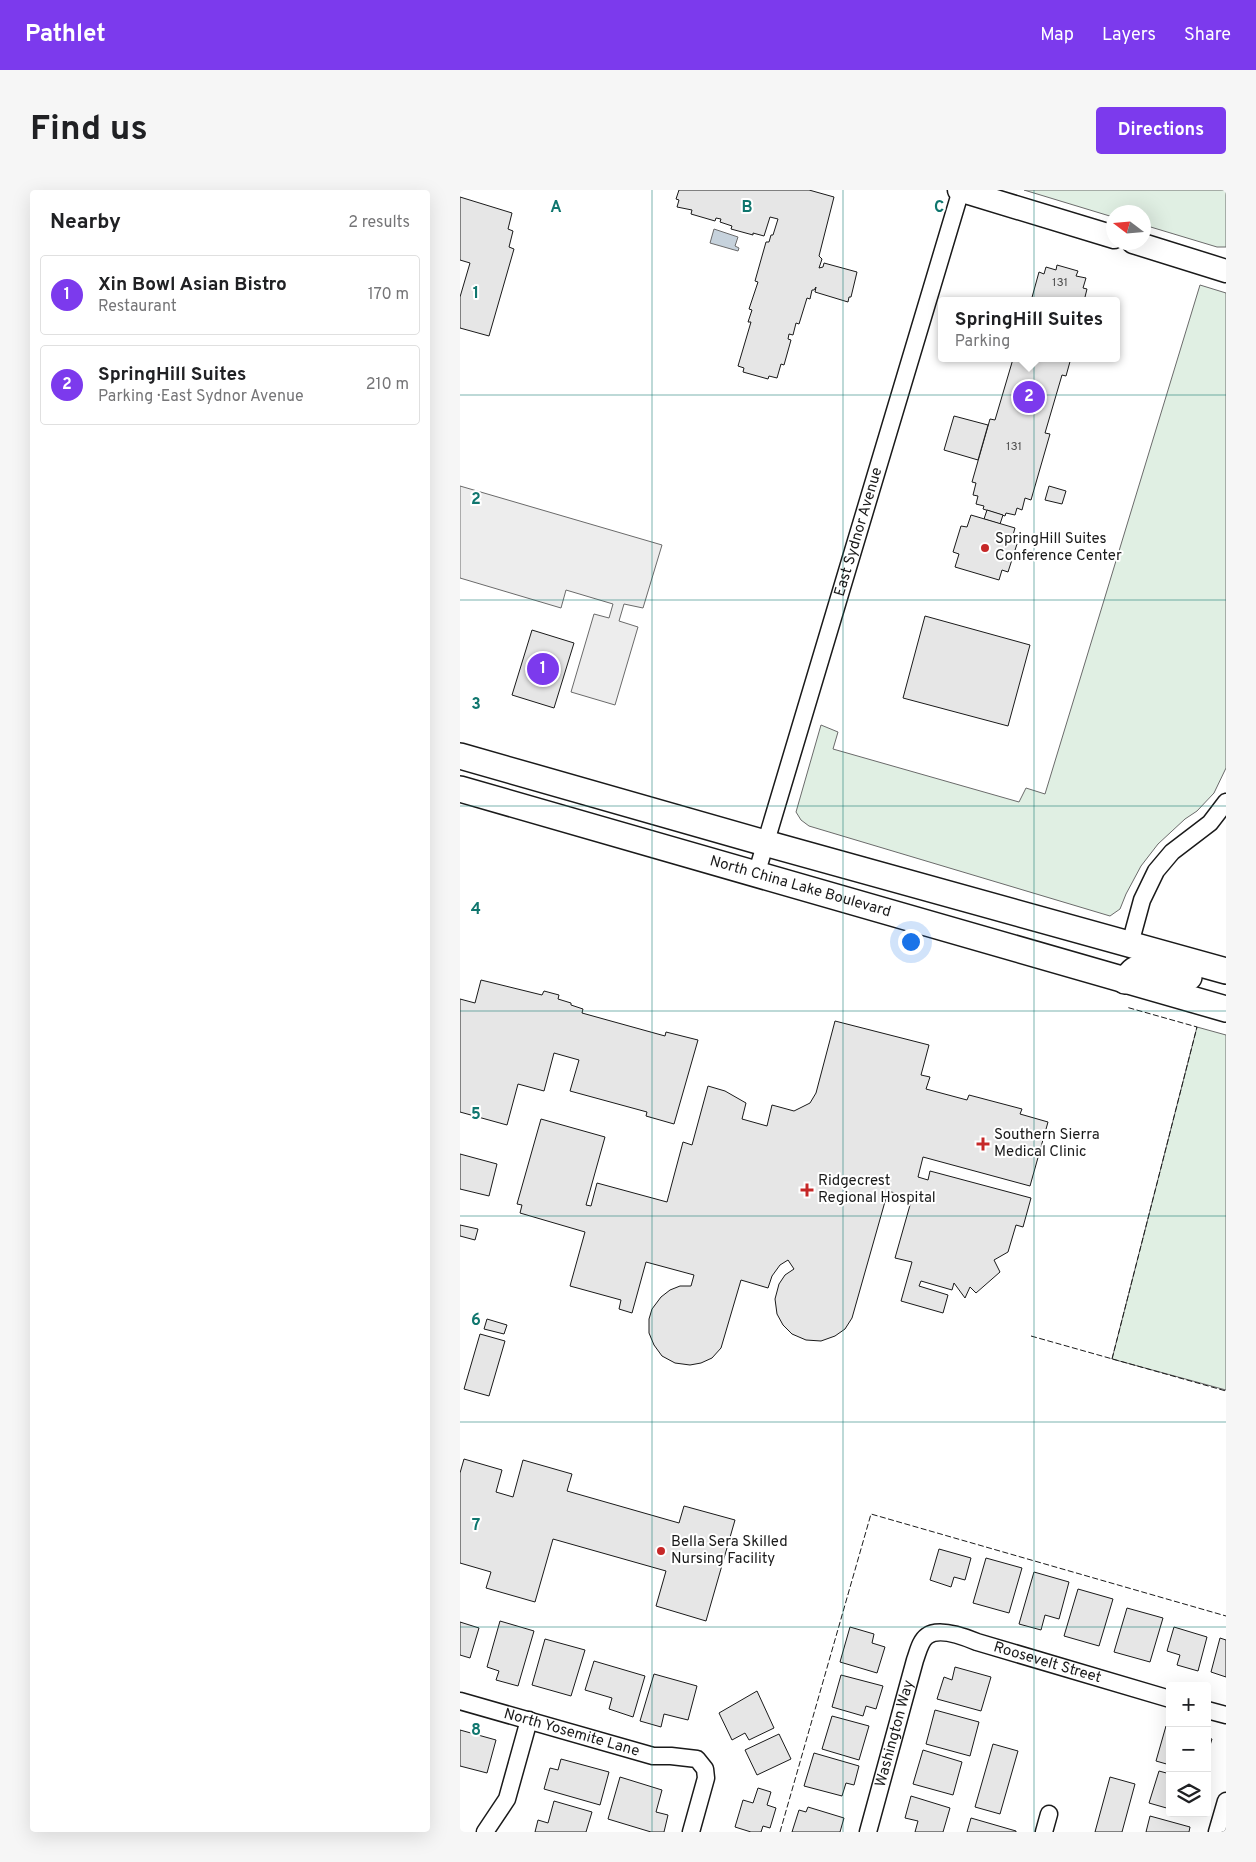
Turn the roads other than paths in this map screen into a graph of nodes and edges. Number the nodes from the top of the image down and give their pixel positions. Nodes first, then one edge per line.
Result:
1 (960, 190) edge
2 (1106, 235) edge
3 (1151, 248) edge
4 (1226, 271) edge
5 (460, 756) edge
6 (460, 788) edge
7 (1226, 802) edge
8 (765, 843) junction
9 (756, 875) junction
10 (1130, 944) junction
11 (1226, 971) edge
12 (1125, 981) junction
13 (1226, 986) edge
14 (1226, 1009) edge
15 (926, 1636) joint
16 (1166, 1697) edge
17 (460, 1700) edge
18 (1211, 1711) edge
19 (1226, 1715) edge
20 (529, 1720) junction
21 (1226, 1801) edge
22 (1049, 1814) dead end
23 (485, 1832) edge
24 (691, 1832) edge
25 (868, 1832) edge
26 (1044, 1832) edge
27 (1217, 1832) edge

1 - 2 street
1 - 8 street, East Sydnor Avenue
3 - 4 street
5 - 8 main road
6 - 9 main road, North China Lake Boulevard
7 - 10 street
8 - 9 street, East Sydnor Avenue
8 - 10 main road
9 - 12 main road, North China Lake Boulevard
10 - 11 main road
12 - 13 main road
12 - 14 main road, North China Lake Boulevard
15 - 16 street, Roosevelt Street
15 - 25 street, Washington Way
17 - 20 street, North Yosemite Lane
18 - 19 street
20 - 23 street
20 - 24 street, North Yosemite Lane
21 - 27 street
22 - 26 street

